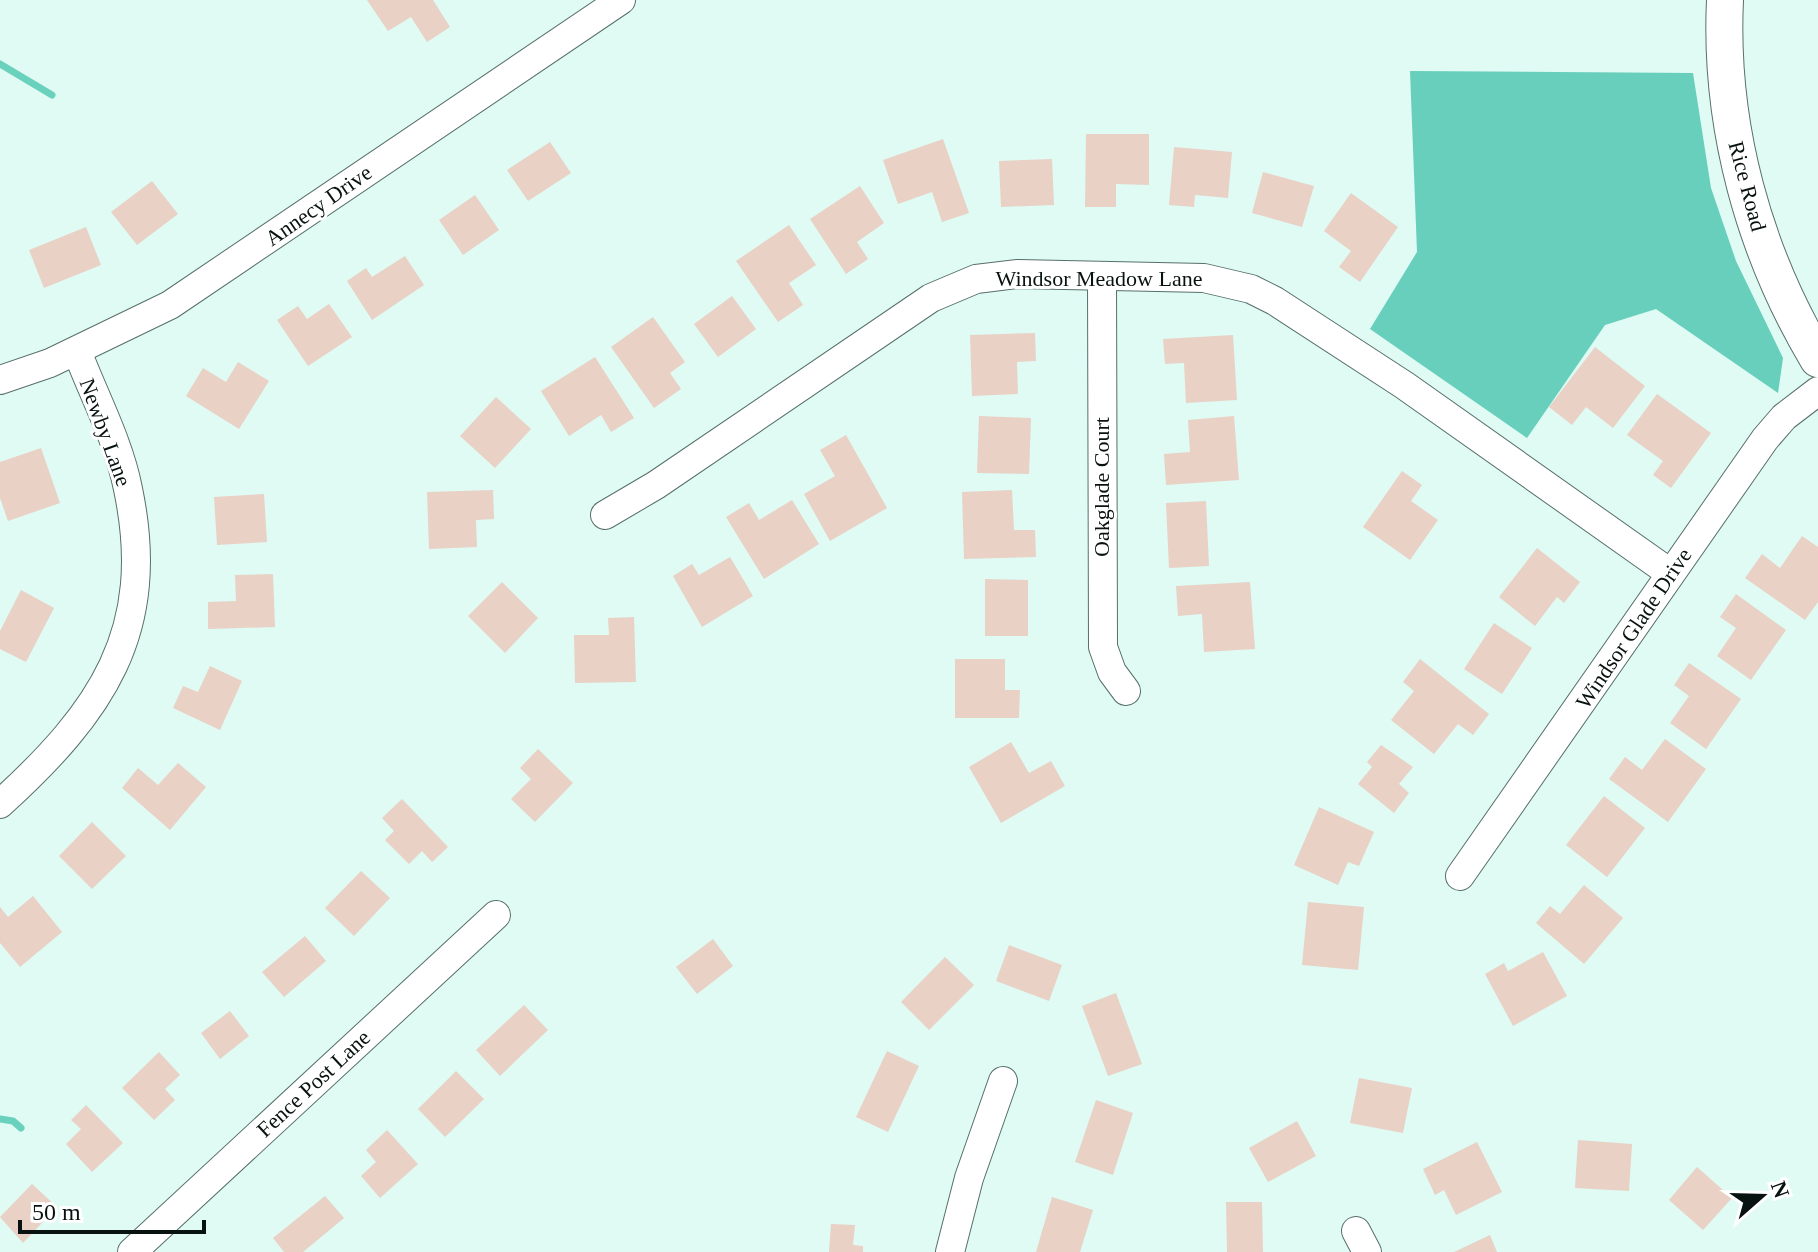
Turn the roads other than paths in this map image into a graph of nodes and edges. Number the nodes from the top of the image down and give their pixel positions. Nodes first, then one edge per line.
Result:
1 (621, 0) edge
2 (1725, 0) edge
3 (1102, 278) junction
4 (77, 351) junction
5 (1818, 359) edge
6 (0, 380) edge
7 (1818, 391) edge
8 (605, 515) dead end
9 (1670, 573) junction
10 (1126, 691) dead end
11 (0, 804) edge
12 (1460, 876) dead end
13 (496, 915) dead end
14 (1003, 1081) dead end
15 (132, 1252) edge
16 (950, 1252) edge

1 - 4 street, Annecy Drive
2 - 5 street, Rice Road
3 - 8 street, Windsor Meadow Lane
3 - 9 street, Windsor Meadow Lane
3 - 10 street, Oakglade Court
4 - 6 street, Annecy Drive
4 - 11 street, Newby Lane
7 - 9 street, Windsor Glade Drive
9 - 12 street, Windsor Glade Drive
13 - 15 street, Fence Post Lane
14 - 16 street

